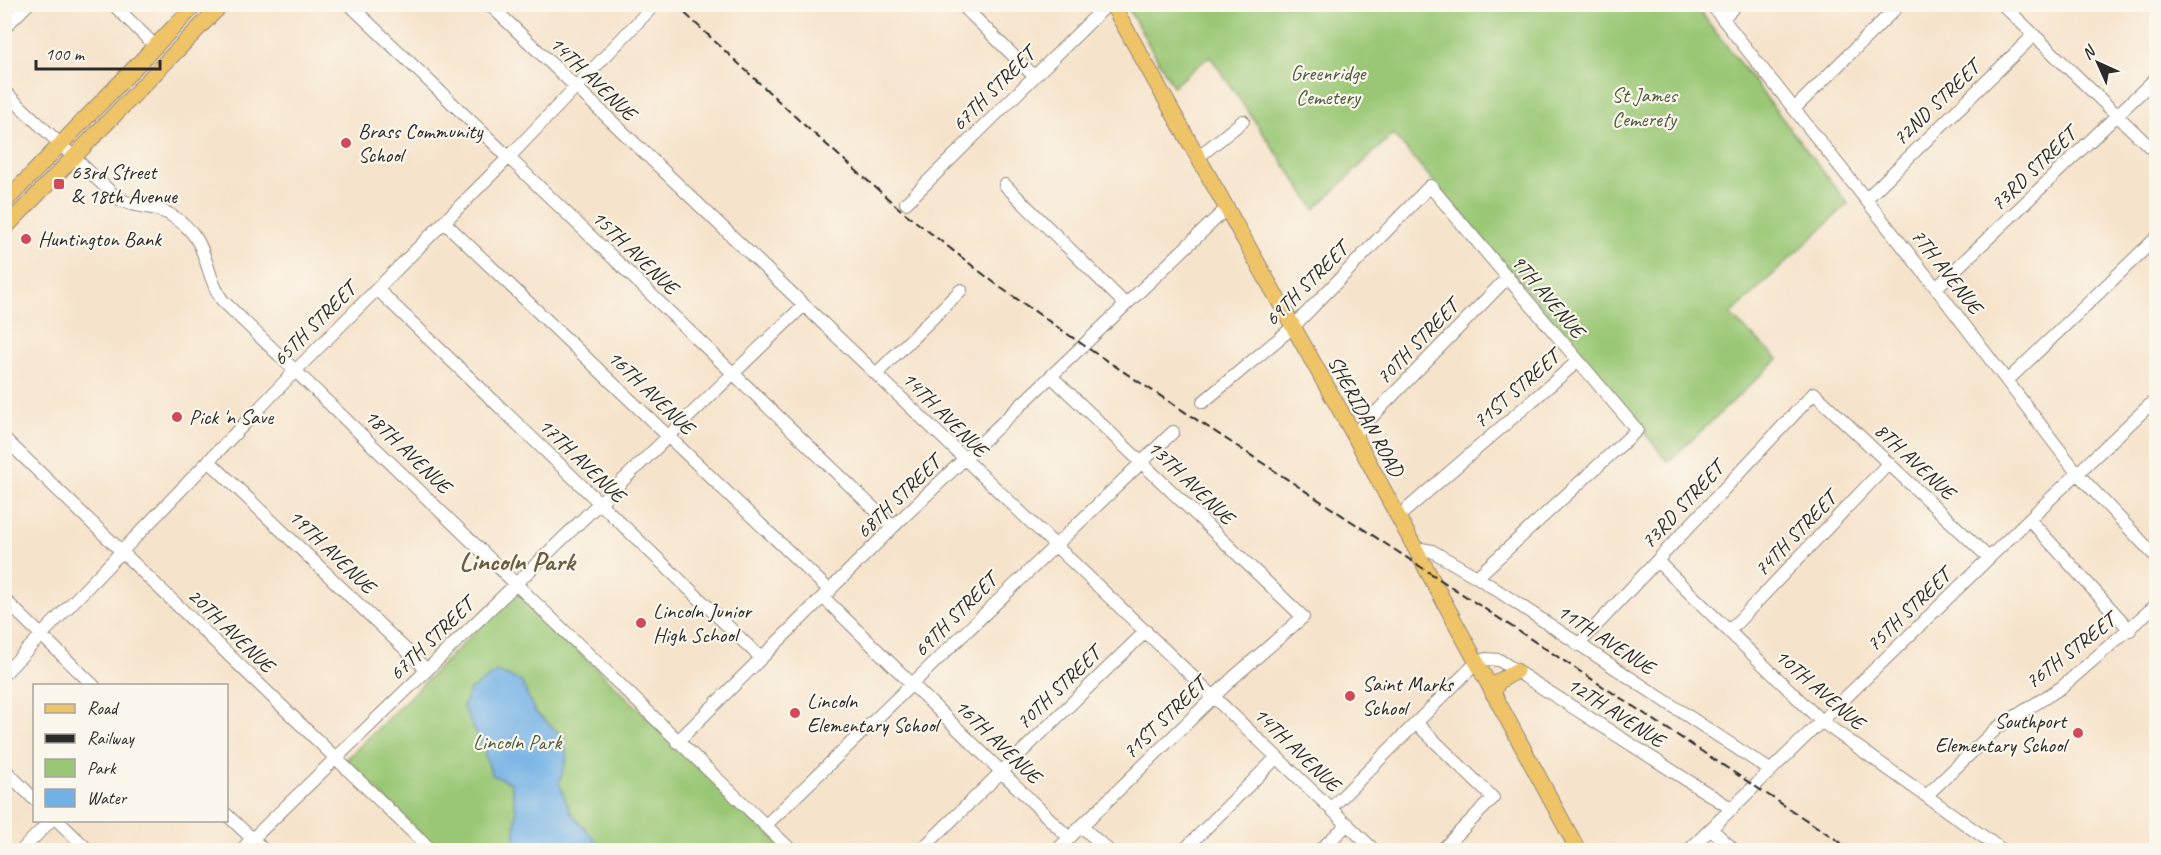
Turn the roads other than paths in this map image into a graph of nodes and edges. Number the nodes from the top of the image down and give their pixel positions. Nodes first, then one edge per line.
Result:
1 (28, 4) edge
2 (112, 4) edge
3 (195, 4) edge
4 (222, 4) edge
5 (349, 4) edge
6 (489, 4) edge
7 (655, 4) edge
8 (1110, 4) edge
9 (1711, 4) edge
10 (1737, 4) edge
11 (1900, 4) edge
12 (2002, 4) edge
13 (970, 7) edge
14 (1723, 18) junction
15 (4, 28) edge
16 (2034, 35) junction
17 (155, 46) junction
18 (1034, 76) junction
19 (2157, 78) edge
20 (575, 88) junction
21 (4, 91) edge
22 (1794, 110) junction
23 (2118, 115) junction
24 (1243, 121) dead end
25 (61, 145) junction
26 (2157, 153) edge
27 (509, 157) junction
28 (74, 158) junction
29 (1197, 158) junction
30 (1005, 185) dead end
31 (1430, 186) joint
32 (1866, 199) junction
33 (4, 203) edge
34 (906, 203) dead end
35 (1227, 208) junction
36 (444, 222) junction
37 (4, 229) edge
38 (2157, 238) edge
39 (1508, 277) junction
40 (1936, 288) junction
41 (377, 289) junction
42 (961, 290) dead end
43 (1125, 304) junction
44 (803, 306) junction
45 (1293, 327) junction
46 (1578, 361) junction
47 (296, 370) junction
48 (733, 373) junction
49 (877, 373) junction
50 (1051, 376) junction
51 (2008, 380) junction
52 (1814, 393) joint
53 (2157, 399) edge
54 (1203, 402) dead end
55 (1173, 432) dead end
56 (669, 435) junction
57 (1354, 435) junction
58 (4, 438) edge
59 (209, 461) junction
60 (964, 461) junction
61 (1142, 461) junction
62 (1889, 463) junction
63 (2078, 474) junction
64 (599, 503) junction
65 (1398, 517) junction
66 (2029, 519) junction
67 (893, 527) junction
68 (1053, 546) junction
69 (1416, 548) junction
70 (122, 551) junction
71 (2157, 557) edge
72 (1989, 558) junction
73 (1657, 561) junction
74 (1477, 577) junction
75 (517, 583) junction
76 (826, 594) junction
77 (4, 599) edge
78 (2157, 605) edge
79 (1303, 617) joint
80 (2130, 630) junction
81 (1146, 631) junction
82 (1729, 631) junction
83 (42, 636) junction
84 (1578, 645) junction
85 (761, 658) junction
86 (1477, 662) junction
87 (427, 670) junction
88 (1516, 671) junction
89 (4, 674) edge
90 (92, 684) edge
91 (911, 685) junction
92 (1493, 694) junction
93 (1214, 696) junction
94 (1821, 721) junction
95 (1416, 723) junction
96 (677, 742) junction
97 (1278, 757) junction
98 (336, 758) junction
99 (4, 769) edge
100 (1001, 769) junction
101 (1770, 770) junction
102 (1926, 796) junction
103 (33, 798) edge
104 (1331, 808) junction
105 (1732, 809) junction
106 (228, 816) edge
107 (49, 822) edge
108 (59, 822) edge
109 (1348, 824) junction
110 (765, 826) junction
111 (1082, 826) junction
112 (1711, 829) junction
113 (1069, 838) junction
114 (253, 839) junction
115 (22, 850) edge
116 (88, 850) edge
117 (241, 850) edge
118 (264, 850) edge
119 (431, 850) edge
120 (791, 850) edge
121 (921, 850) edge
122 (1057, 850) edge
123 (1108, 850) edge
124 (1184, 850) edge
125 (1320, 850) edge
126 (1374, 850) edge
127 (1442, 850) edge
128 (1578, 850) edge
129 (1689, 850) edge
130 (1734, 850) edge
131 (2002, 850) edge

1 - 15 street
2 - 17 street
3 - 17 main road
4 - 28 main road
5 - 27 street, 15TH AVENUE
6 - 20 street, 14TH AVENUE
7 - 20 street, 65TH STREET
8 - 18 street, 67TH STREET
8 - 29 main road, SHERIDAN ROAD
9 - 14 street, 7TH AVENUE
10 - 14 street
11 - 22 street
12 - 16 street
13 - 18 street
14 - 22 street, 7TH AVENUE
16 - 23 street
16 - 32 street, 72ND STREET
17 - 25 main road
18 - 34 street, 67TH STREET
19 - 23 street, 73RD STREET
20 - 27 street, 65TH STREET
20 - 44 street, 14TH AVENUE
21 - 25 street, 18TH AVENUE
22 - 32 street, 7TH AVENUE
23 - 26 street
23 - 40 street, 73RD STREET
24 - 29 street
25 - 28 street, 18TH AVENUE
25 - 33 main road
27 - 36 street, 65TH STREET
27 - 48 street, 15TH AVENUE
28 - 37 main road
28 - 47 street, 18TH AVENUE
29 - 35 main road, SHERIDAN ROAD
30 - 43 street
31 - 39 street, 9TH AVENUE
31 - 45 street, 69TH STREET
32 - 40 street, 7TH AVENUE
35 - 43 street, 68TH STREET
35 - 45 main road, SHERIDAN ROAD
36 - 41 street, 65TH STREET
36 - 56 street, 16TH AVENUE
38 - 51 street
39 - 46 street, 9TH AVENUE
39 - 57 street, 70TH STREET
40 - 51 street, 7TH AVENUE
41 - 47 street, 65TH STREET
41 - 64 street, 17TH AVENUE
42 - 49 street
43 - 50 street, 68TH STREET
44 - 48 street, 67TH STREET
44 - 49 street, 14TH AVENUE
45 - 54 street, 69TH STREET
45 - 57 main road, SHERIDAN ROAD
46 - 65 street, 71ST STREET
46 - 74 street, 9TH AVENUE
47 - 59 street, 65TH STREET
47 - 75 street, 18TH AVENUE
48 - 56 street, 67TH STREET
48 - 67 street, 15TH AVENUE
49 - 60 street, 14TH AVENUE
50 - 60 street, 68TH STREET
50 - 61 street, 13TH AVENUE
51 - 63 street, 7TH AVENUE
52 - 62 street, 8TH AVENUE
52 - 73 street, 73RD STREET
53 - 63 street, 75TH STREET
55 - 61 street, 69TH STREET
56 - 64 street, 67TH STREET
56 - 76 street, 16TH AVENUE
57 - 65 main road, SHERIDAN ROAD
58 - 70 street, 20TH AVENUE
59 - 70 street, 65TH STREET
59 - 87 street, 19TH AVENUE
60 - 67 street, 68TH STREET
60 - 68 street, 14TH AVENUE
61 - 68 street, 69TH STREET
61 - 79 street, 13TH AVENUE
62 - 72 street, 8TH AVENUE
62 - 82 street, 74TH STREET
63 - 66 street, 75TH STREET
63 - 71 street, 7TH AVENUE
64 - 75 street, 67TH STREET
64 - 85 street, 17TH AVENUE
65 - 69 main road, SHERIDAN ROAD
66 - 72 street, 75TH STREET
66 - 80 street
67 - 76 street, 68TH STREET
68 - 81 street, 14TH AVENUE
68 - 91 street, 69TH STREET
69 - 74 street, 11TH AVENUE
69 - 86 main road, SHERIDAN ROAD
70 - 83 street, 65TH STREET
70 - 98 street, 20TH AVENUE
72 - 94 street, 75TH STREET
73 - 82 street, 10TH AVENUE
73 - 84 street, 73RD STREET
74 - 84 street, 11TH AVENUE
75 - 87 street, 67TH STREET
75 - 96 street, 18TH AVENUE
76 - 85 street, 68TH STREET
76 - 91 street, 16TH AVENUE
77 - 83 street
78 - 80 street, 76TH STREET
79 - 93 street, 71ST STREET
80 - 102 street, 76TH STREET
81 - 93 street, 14TH AVENUE
81 - 100 street, 70TH STREET
82 - 94 street, 10TH AVENUE
83 - 89 street, 65TH STREET
83 - 90 street
84 - 101 street, 11TH AVENUE
85 - 96 street, 68TH STREET
86 - 88 street, 12TH AVENUE
86 - 92 main road, SHERIDAN ROAD
86 - 95 street
87 - 98 street, 67TH STREET
88 - 92 main road
88 - 105 street, 12TH AVENUE
91 - 100 street, 16TH AVENUE
91 - 110 street, 69TH STREET
92 - 128 main road, SHERIDAN ROAD
93 - 97 street, 14TH AVENUE
93 - 111 street, 71ST STREET
94 - 101 street, 75TH STREET
94 - 102 street, 10TH AVENUE
95 - 104 street
95 - 127 street
96 - 110 street, 18TH AVENUE
97 - 104 street, 14TH AVENUE
97 - 124 street
98 - 114 street, 67TH STREET
98 - 119 street, 20TH AVENUE
99 - 103 street
100 - 113 street, 16TH AVENUE
100 - 121 street, 70TH STREET
101 - 105 street, 75TH STREET
102 - 131 street, 10TH AVENUE
104 - 109 street, 14TH AVENUE
105 - 112 street, 75TH STREET
106 - 114 street
107 - 115 street
108 - 116 street
109 - 125 street
109 - 126 street, 14TH AVENUE
110 - 120 street, 18TH AVENUE
111 - 113 street, 71ST STREET
111 - 123 street
112 - 129 street, 75TH STREET
112 - 130 street
113 - 122 street, 71ST STREET
114 - 117 street, 67TH STREET
114 - 118 street

